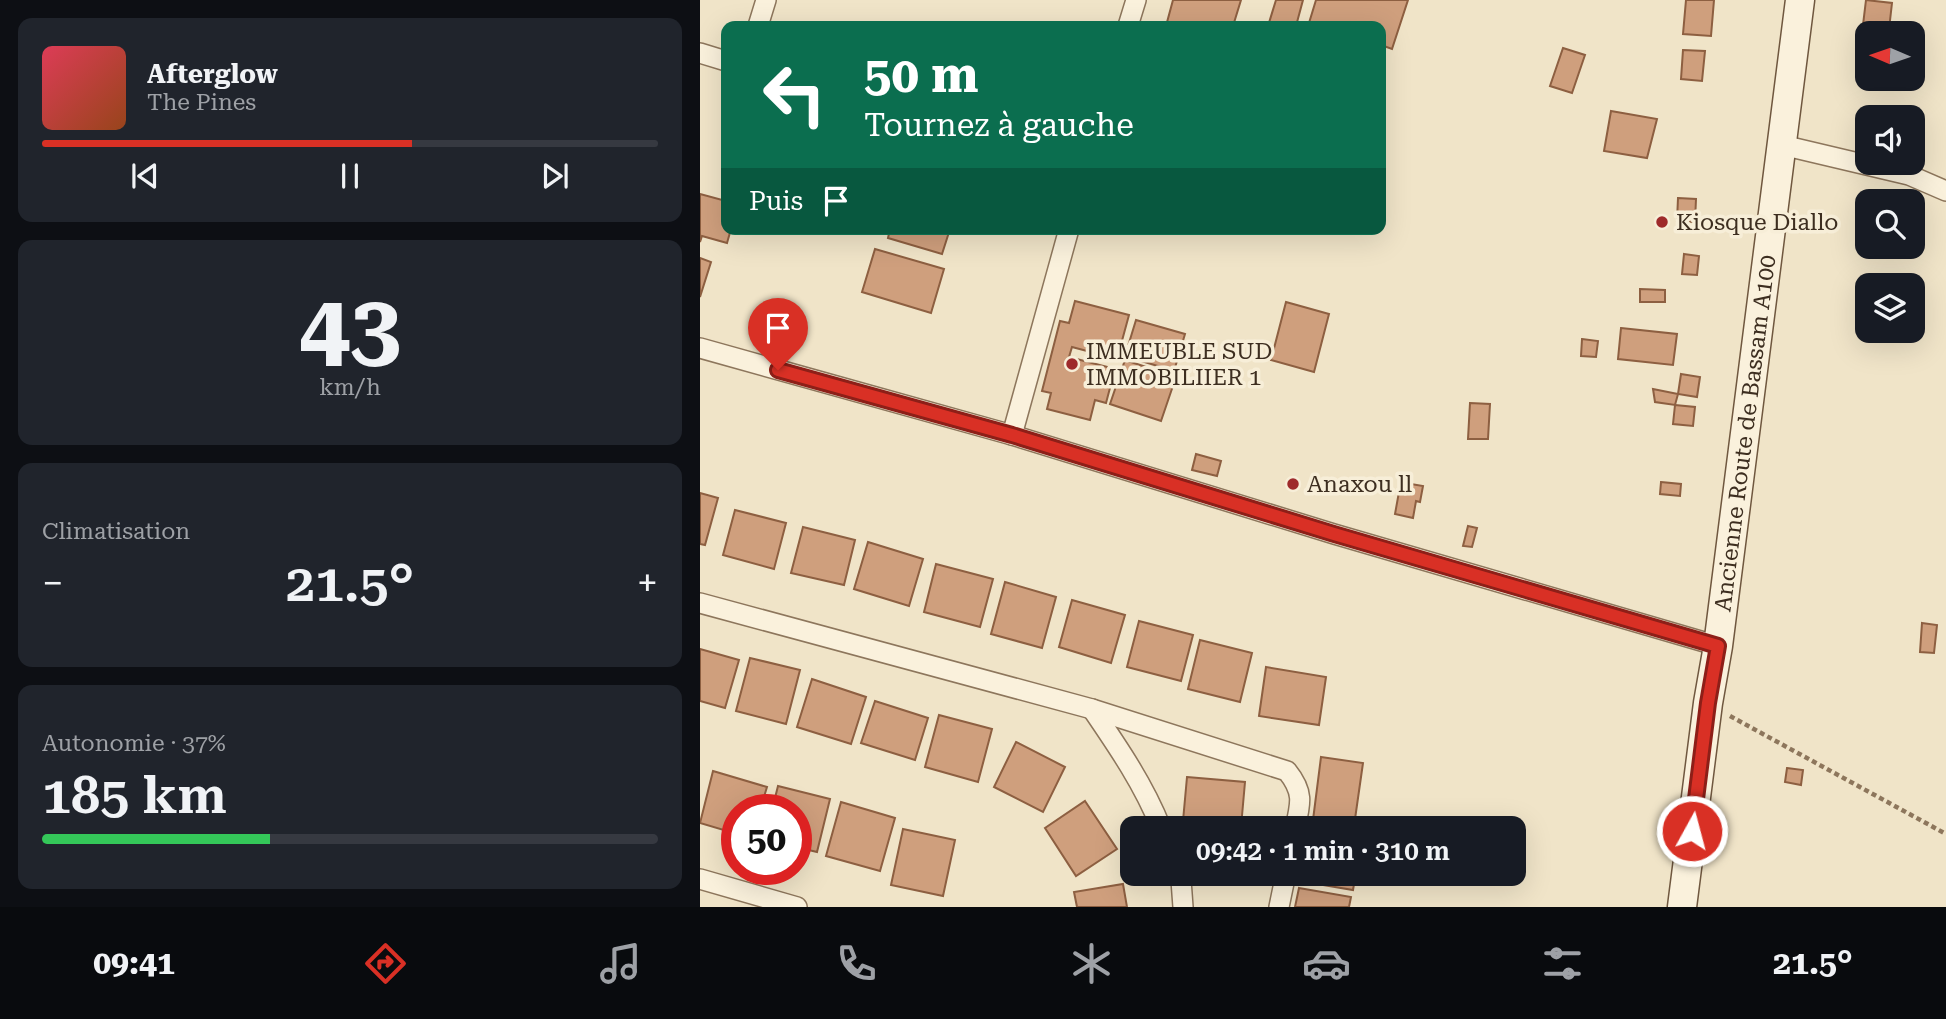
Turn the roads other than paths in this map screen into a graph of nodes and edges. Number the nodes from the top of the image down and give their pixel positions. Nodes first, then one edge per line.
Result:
1 (766, 0) edge
2 (1136, 0) edge
3 (1800, 0) edge
4 (760, 21) edge
5 (1130, 21) edge
6 (700, 52) edge
7 (721, 59) edge
8 (1782, 145) junction
9 (1946, 191) edge
10 (1067, 235) edge
11 (700, 348) edge
12 (1012, 435) junction
13 (700, 603) edge
14 (1718, 646) junction
15 (1092, 709) junction
16 (1156, 816) edge
17 (1298, 816) edge
18 (700, 879) edge
19 (1182, 886) edge
20 (1283, 886) edge
21 (797, 907) edge
22 (1184, 907) edge
23 (1279, 907) edge
24 (1682, 907) edge

1 - 4 street
2 - 5 street
3 - 8 main road, Ancienne Route de Bassam A100
6 - 7 street
8 - 9 street
8 - 14 main road, Ancienne Route de Bassam A100
10 - 12 street
11 - 12 street
12 - 14 street
13 - 15 street
14 - 24 main road, Ancienne Route de Bassam A100
15 - 16 street
15 - 17 street
18 - 21 street
19 - 22 street
20 - 23 street

